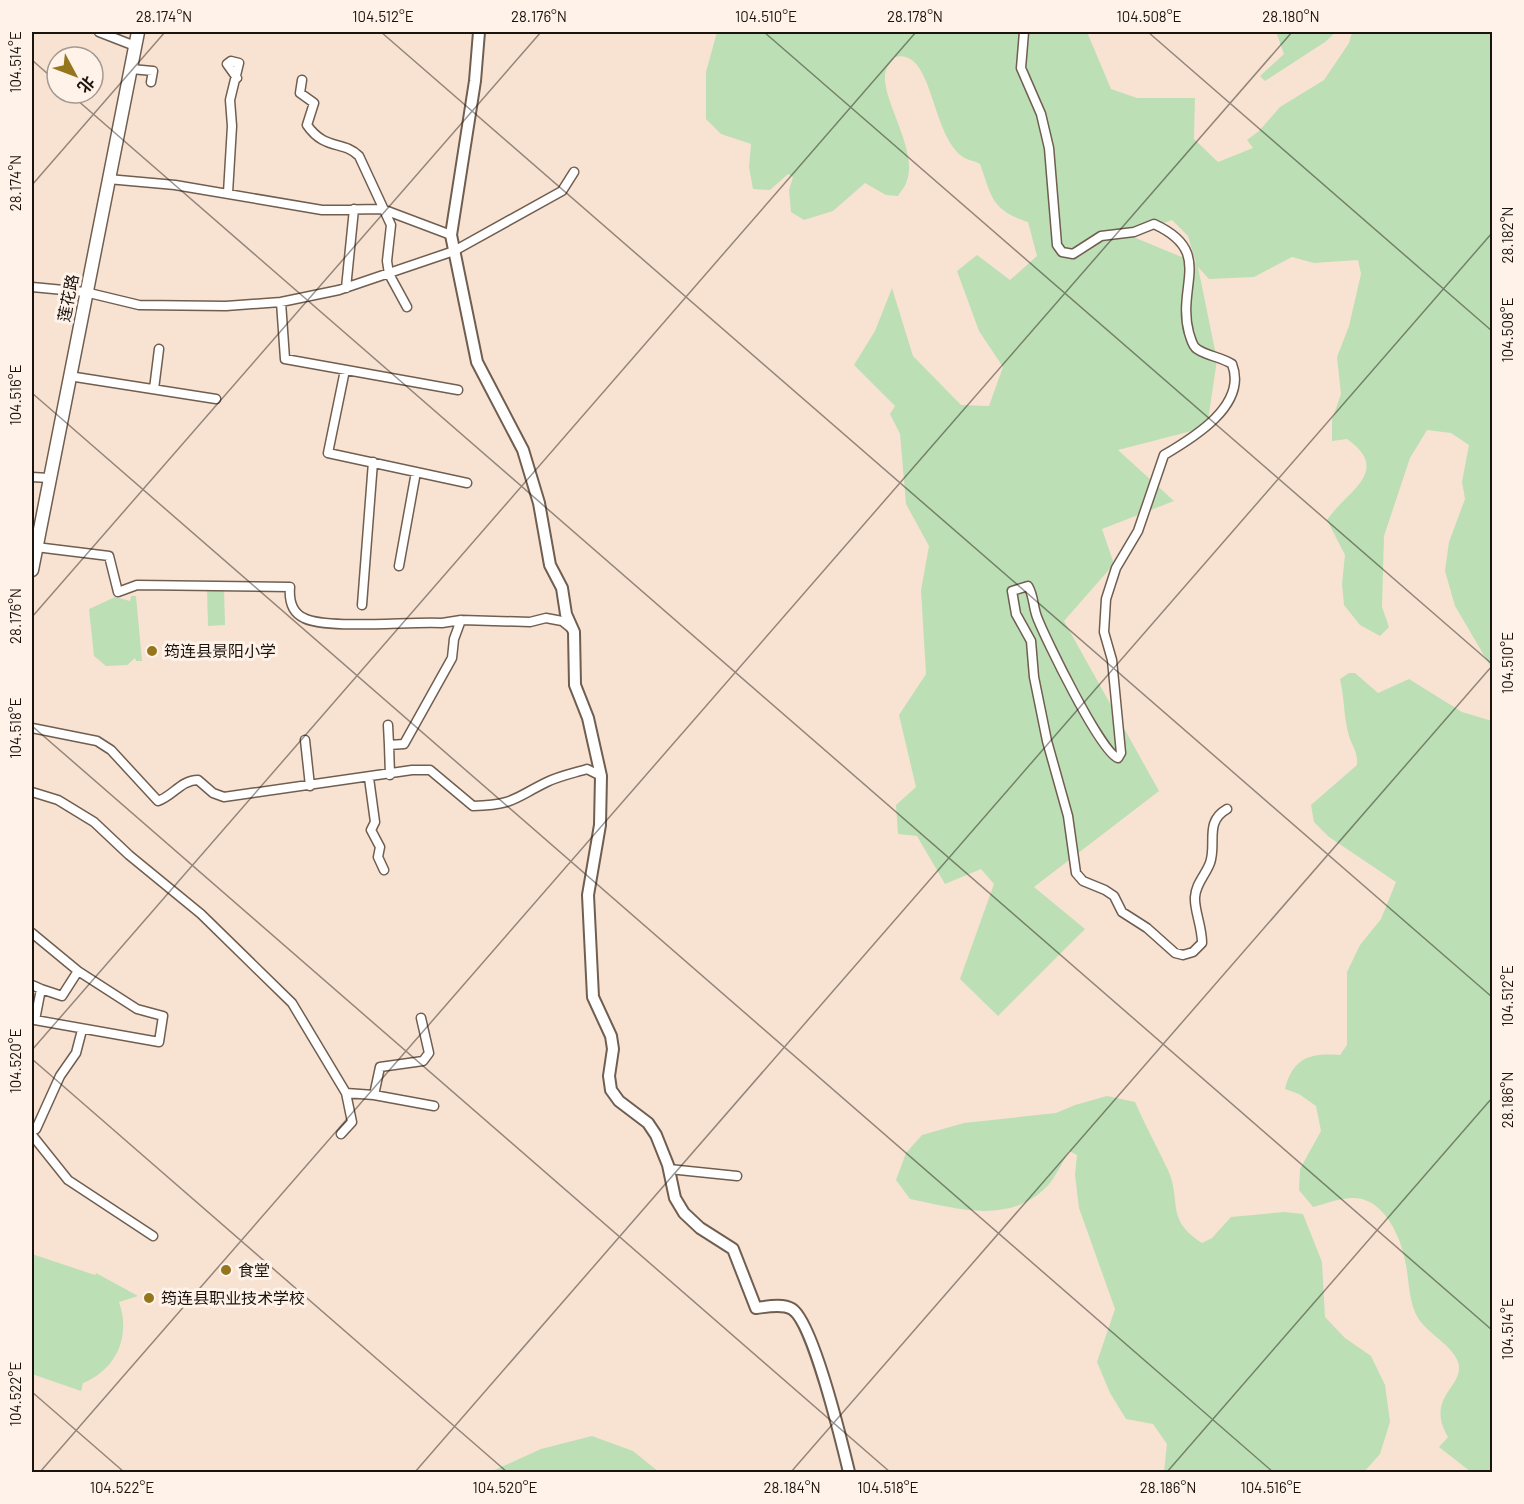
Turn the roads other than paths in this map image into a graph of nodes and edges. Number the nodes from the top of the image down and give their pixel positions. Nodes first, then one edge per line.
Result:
1 (99, 32) edge
2 (138, 32) edge
3 (479, 32) edge
4 (1024, 32) edge
5 (135, 46) junction
6 (131, 69) junction
7 (237, 78) dead end
8 (302, 80) dead end
9 (151, 81) dead end
10 (574, 172) dead end
11 (108, 179) junction
12 (228, 193) junction
13 (354, 209) junction
14 (386, 210) junction
15 (452, 235) junction
16 (454, 250) junction
17 (389, 274) junction
18 (32, 287) edge
19 (346, 288) junction
20 (85, 292) junction
21 (281, 302) junction
22 (406, 307) dead end
23 (159, 349) dead end
24 (345, 370) junction
25 (69, 376) junction
26 (154, 389) junction
27 (458, 390) dead end
28 (216, 399) dead end
29 (373, 462) junction
30 (416, 472) junction
31 (32, 477) edge
32 (49, 478) junction
33 (466, 483) dead end
34 (36, 547) junction
35 (399, 566) dead end
36 (32, 570) edge
37 (362, 605) dead end
38 (461, 620) junction
39 (574, 632) junction
40 (388, 725) dead end
41 (32, 728) edge
42 (305, 740) dead end
43 (389, 745) junction
44 (390, 775) junction
45 (601, 776) junction
46 (369, 778) junction
47 (310, 786) junction
48 (32, 792) edge
49 (1227, 809) dead end
50 (384, 870) dead end
51 (32, 933) edge
52 (78, 971) junction
53 (32, 986) edge
54 (41, 989) junction
55 (421, 1018) dead end
56 (82, 1030) junction
57 (346, 1093) junction
58 (374, 1095) junction
59 (434, 1106) dead end
60 (32, 1127) edge
61 (341, 1134) dead end
62 (32, 1135) edge
63 (669, 1169) junction
64 (737, 1176) dead end
65 (153, 1236) dead end
66 (849, 1473) edge

1 - 5 street
2 - 5 main road, 莲花路
3 - 15 street
4 - 49 street
5 - 6 main road, 莲花路
6 - 9 street
6 - 11 main road, 莲花路
7 - 12 street
8 - 14 street
10 - 16 street
11 - 12 street
11 - 20 main road, 莲花路
12 - 13 street
13 - 14 street
13 - 19 street
14 - 15 street
14 - 17 street
15 - 16 street
16 - 17 street
16 - 39 street
17 - 19 street
17 - 22 street
18 - 20 street
19 - 21 street
20 - 21 street
20 - 25 main road, 莲花路
21 - 24 street
23 - 26 street
24 - 27 street
24 - 29 street
25 - 26 street
25 - 32 main road, 莲花路
26 - 28 street
29 - 30 street
29 - 37 street
30 - 33 street
30 - 35 street
31 - 32 street
32 - 34 main road, 莲花路
34 - 36 main road, 莲花路
34 - 38 street
38 - 39 street
38 - 43 street
39 - 45 street
40 - 43 street
41 - 47 street
42 - 47 street
43 - 44 street
44 - 45 street
44 - 46 street
45 - 63 street
46 - 47 street
46 - 50 street
48 - 57 street
51 - 52 street
52 - 54 street
52 - 56 street
53 - 54 street
54 - 56 street
55 - 58 street
56 - 60 street
57 - 58 street
57 - 61 street
58 - 59 street
62 - 65 street
63 - 64 street
63 - 66 street

